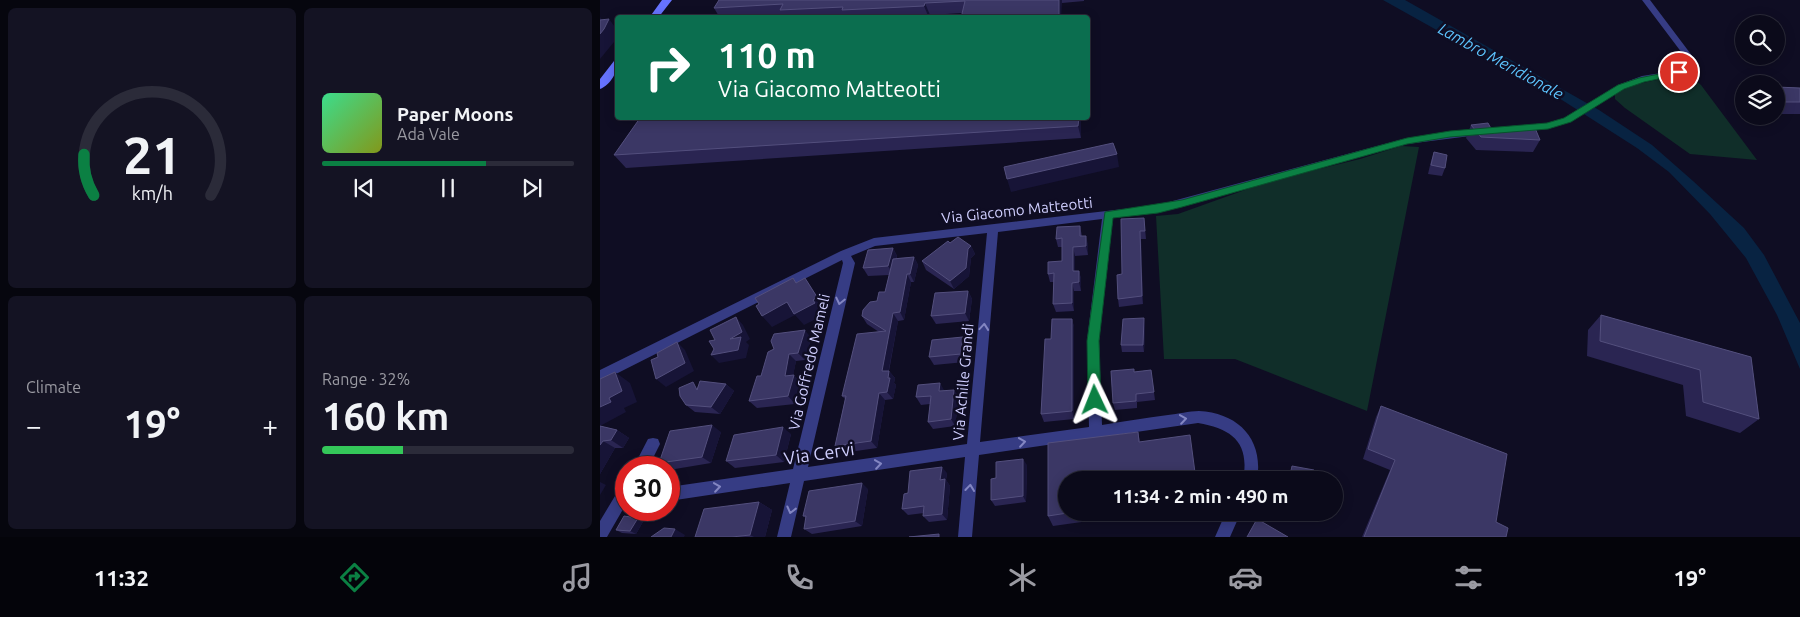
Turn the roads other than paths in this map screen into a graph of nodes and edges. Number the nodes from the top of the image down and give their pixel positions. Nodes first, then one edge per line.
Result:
1 (667, 0) edge
2 (1646, 0) edge
3 (655, 15) edge
4 (615, 67) edge
5 (600, 86) edge
6 (1108, 215) junction
7 (993, 229) junction
8 (845, 254) junction
9 (600, 376) edge
10 (1096, 432) junction
11 (653, 444) dead end
12 (974, 449) junction
13 (646, 456) edge
14 (1252, 471) edge
15 (800, 475) junction
16 (680, 492) edge
17 (615, 511) edge
18 (1230, 521) edge
19 (600, 535) edge
20 (784, 537) edge
21 (965, 537) edge
22 (1222, 537) edge

1 - 3 main road
2 - 6 street, Via Giacomo Matteotti
4 - 5 main road
6 - 7 street, Via Giacomo Matteotti
6 - 10 street
7 - 8 street, Via Giacomo Matteotti
12 -> 7 street, Via Achille Grandi
8 - 9 street, Via Giacomo Matteotti
8 -> 15 street, Via Goffredo Mameli
12 -> 10 street, Via Cervi
10 -> 14 street, Via Cervi
11 - 13 street
15 -> 12 street, Via Cervi
21 -> 12 street, Via Achille Grandi
16 -> 15 street, Via Cervi
15 -> 20 street, Via Goffredo Mameli
17 - 19 street
18 - 22 street

